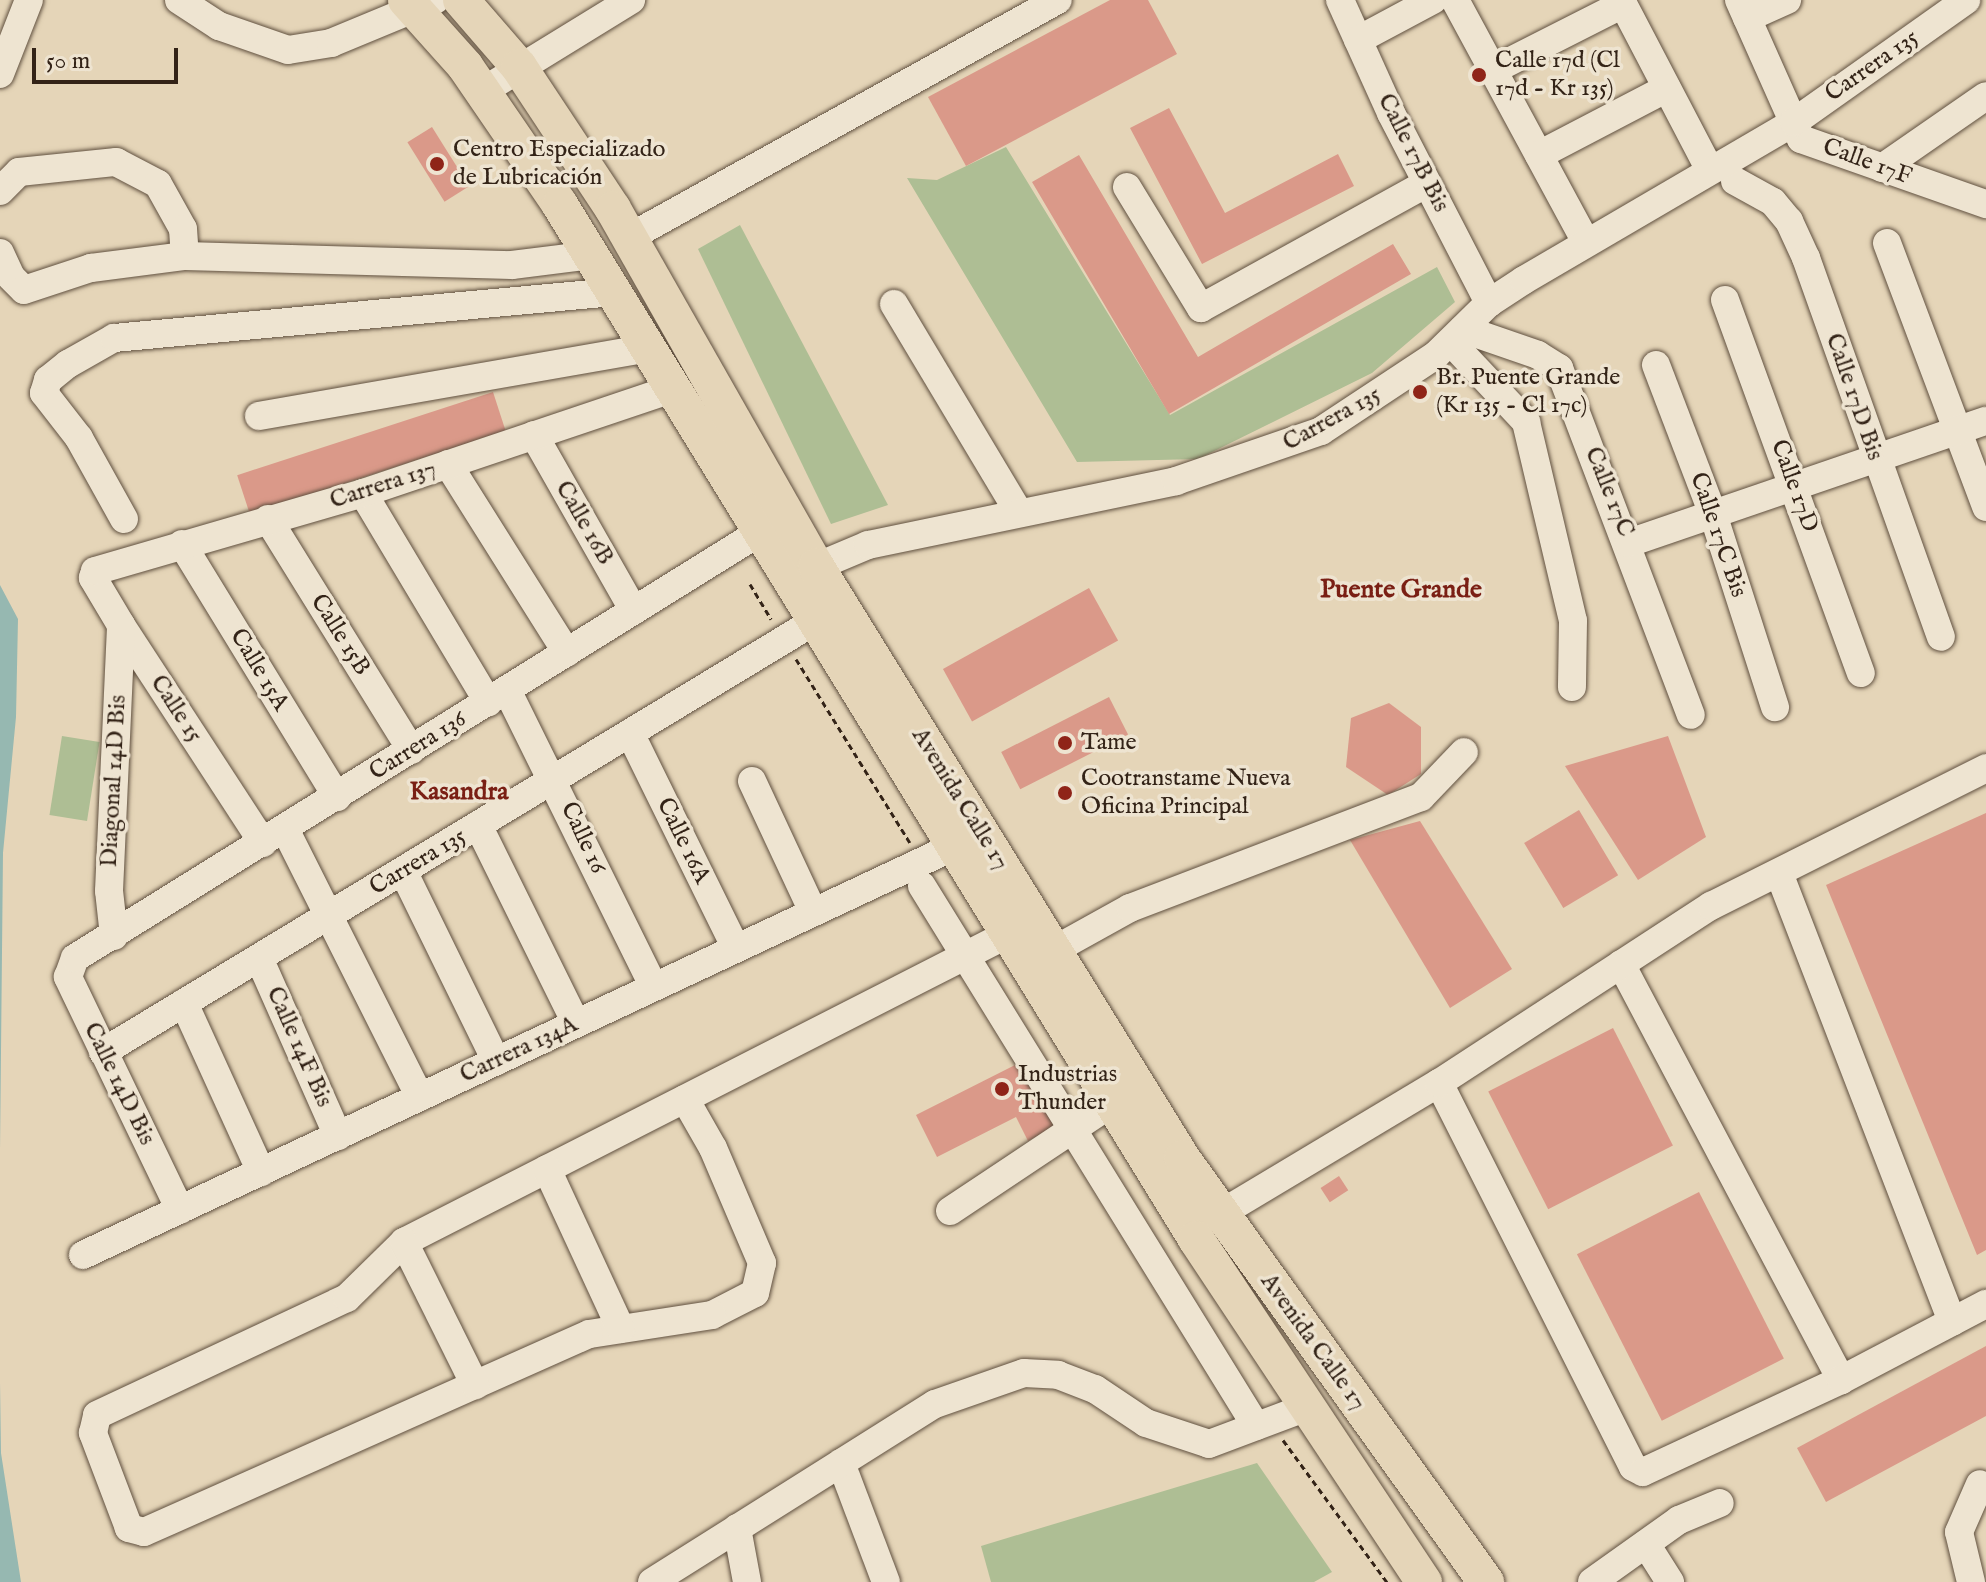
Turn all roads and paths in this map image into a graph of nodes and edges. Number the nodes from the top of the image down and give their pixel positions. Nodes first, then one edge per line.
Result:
1 (29, 0) edge
2 (179, 0) edge
3 (461, 0) edge
4 (631, 0) edge
5 (1058, 0) edge
6 (1340, 0) edge
7 (1433, 0) edge
8 (1455, 0) edge
9 (1787, 0) edge
10 (1966, 0) edge
11 (1622, 2) edge
12 (419, 4) edge
13 (1743, 9) edge
14 (1358, 40) junction
15 (519, 67) junction
16 (1493, 70) junction
17 (0, 74) edge
18 (1667, 88) junction
19 (483, 91) junction
20 (1986, 96) edge
21 (1794, 122) junction
22 (1539, 155) junction
23 (1882, 168) junction
24 (1722, 176) junction
25 (1427, 183) junction
26 (1127, 187) dead end
27 (0, 191) edge
28 (1986, 204) edge
29 (630, 237) junction
30 (1586, 242) junction
31 (1887, 243) dead end
32 (0, 253) edge
33 (591, 255) junction
34 (185, 256) junction
35 (614, 292) junction
36 (1725, 300) dead end
37 (1489, 303) junction
38 (894, 304) dead end
39 (1457, 336) junction
40 (647, 348) junction
41 (1656, 365) dead end
42 (672, 389) junction
43 (259, 416) dead end
44 (1986, 421) edge
45 (1959, 431) junction
46 (534, 435) junction
47 (1876, 460) junction
48 (448, 464) junction
49 (1793, 486) junction
50 (363, 493) junction
51 (1986, 507) edge
52 (1018, 511) junction
53 (1713, 514) junction
54 (124, 519) dead end
55 (268, 519) junction
56 (760, 532) junction
57 (1629, 543) junction
58 (182, 544) junction
59 (802, 573) junction
60 (93, 574) joint
61 (634, 611) junction
62 (815, 621) junction
63 (121, 625) junction
64 (1941, 637) dead end
65 (567, 653) junction
66 (1861, 673) dead end
67 (1572, 687) dead end
68 (498, 696) junction
69 (1775, 707) dead end
70 (1691, 715) dead end
71 (630, 733) junction
72 (411, 750) junction
73 (1464, 752) dead end
74 (1986, 768) edge
75 (555, 779) junction
76 (752, 781) dead end
77 (337, 797) junction
78 (478, 825) junction
79 (274, 836) junction
80 (955, 846) junction
81 (403, 871) junction
82 (1779, 873) junction
83 (922, 886) dead end
84 (813, 912) junction
85 (329, 915) junction
86 (1008, 934) junction
87 (114, 936) junction
88 (736, 948) junction
89 (1056, 949) junction
90 (965, 956) junction
91 (75, 958) joint
92 (259, 958) junction
93 (1621, 964) junction
94 (654, 987) junction
95 (184, 1003) junction
96 (576, 1023) junction
97 (103, 1052) junction
98 (496, 1061) junction
99 (1439, 1083) junction
100 (420, 1097) junction
101 (685, 1099) junction
102 (1112, 1103) junction
103 (1072, 1129) junction
104 (338, 1136) junction
105 (547, 1169) junction
106 (261, 1172) junction
107 (180, 1210) junction
108 (950, 1211) dead end
109 (1220, 1214) junction
110 (404, 1242) junction
111 (83, 1255) dead end
112 (1986, 1304) edge
113 (1952, 1322) junction
114 (621, 1329) junction
115 (1841, 1380) junction
116 (475, 1385) junction
117 (1305, 1408) junction
118 (1256, 1426) junction
119 (841, 1463) junction
120 (1980, 1484) dead end
121 (1720, 1503) dead end
122 (737, 1528) junction
123 (1646, 1544) junction
124 (652, 1582) edge
125 (747, 1582) edge
126 (886, 1582) edge
127 (1424, 1582) edge
128 (1486, 1582) edge
129 (1592, 1582) edge
130 (1670, 1582) edge
131 (1971, 1582) edge

1 - 17 street
2 - 12 street
3 - 15 main road, Avenida Calle 17
4 - 15 street
5 - 29 street
6 - 14 street, Calle 17B Bis
7 - 14 street
8 - 16 street
9 - 13 street
10 - 21 street, Carrera 135
11 - 16 street
11 - 18 street
12 - 19 main road, Avenida Calle 17
13 - 21 street, Calle 17F
14 - 25 street, Calle 17B Bis
15 - 19 street
15 - 29 main road, Avenida Calle 17
16 - 22 street
18 - 22 street
18 - 24 street
19 - 33 main road, Avenida Calle 17
20 - 23 street
21 - 23 street, Calle 17F
21 - 24 street, Carrera 135
22 - 30 street
23 - 28 street, Calle 17F
24 - 30 street, Carrera 135
24 - 47 street, Calle 17D Bis
25 - 26 street
25 - 37 street, Calle 17B Bis
27 - 34 street
29 - 59 main road, Avenida Calle 17
30 - 37 street, Carrera 135
31 - 45 street
32 - 34 street
33 - 34 street
33 - 35 main road, Avenida Calle 17
35 - 40 main road, Avenida Calle 17
35 - 54 street
36 - 49 street, Calle 17D
37 - 39 street, Carrera 135
38 - 52 street
39 - 52 street, Carrera 135
39 - 57 street, Calle 17C
39 - 67 street
40 - 42 main road, Avenida Calle 17
40 - 43 street
41 - 53 street, Calle 17C Bis
42 - 46 street, Carrera 137
42 - 56 main road, Avenida Calle 17
44 - 45 street
45 - 47 street
45 - 51 street
46 - 48 street, Carrera 137
46 - 61 street, Calle 16B
47 - 49 street
47 - 64 street, Calle 17D Bis
48 - 50 street, Carrera 137
48 - 65 street
49 - 53 street
49 - 66 street, Calle 17D
50 - 55 street, Carrera 137
50 - 68 street, Calle 16
52 - 59 street, Carrera 135
53 - 57 street
53 - 69 street, Calle 17C Bis
55 - 58 street, Carrera 137
55 - 72 street, Calle 15B
56 - 59 main road, Avenida Calle 17
56 - 61 street, Carrera 136
57 - 70 street, Calle 17C
58 - 60 street, Carrera 137
58 - 77 street, Calle 15A
59 - 62 main road, Avenida Calle 17
59 - 89 main road, Avenida Calle 17
60 - 63 street, Calle 15
61 - 65 street, Carrera 136
62 - 71 street, Carrera 135
62 - 80 main road, Avenida Calle 17
63 - 79 street, Calle 15
63 - 87 street, Diagonal 14D Bis
65 - 68 street, Carrera 136
68 - 72 street, Carrera 136
68 - 75 street, Calle 16
71 - 75 street, Carrera 135
71 - 88 street, Calle 16A
72 - 77 street, Carrera 136
73 - 89 street
74 - 82 street
75 - 78 street, Carrera 135
75 - 94 street, Calle 16
76 - 84 street
77 - 79 street, Carrera 136
78 - 81 street, Carrera 135
78 - 96 street
79 - 85 street, Calle 15
79 - 87 street, Carrera 136
80 - 84 street, Carrera 134A
80 - 86 main road, Avenida Calle 17
81 - 85 street, Carrera 135
81 - 98 street
82 - 93 street
82 - 113 street
83 - 90 street
84 - 88 street, Carrera 134A
85 - 92 street, Carrera 135
85 - 100 street, Calle 15
86 - 90 street
86 - 102 main road, Avenida Calle 17
87 - 91 street, Carrera 136
88 - 94 street, Carrera 134A
89 - 109 main road, Avenida Calle 17
90 - 101 street
90 - 103 street
91 - 97 street, Calle 14D Bis
92 - 95 street, Carrera 135
92 - 104 street, Calle 14F Bis
93 - 99 street
93 - 115 street
94 - 96 street, Carrera 134A
95 - 97 street, Carrera 135
95 - 106 street
96 - 98 street, Carrera 134A
97 - 107 street, Calle 14D Bis
98 - 100 street, Carrera 134A
99 - 109 street
99 - 115 street
100 - 104 street, Carrera 134A
101 - 105 street
101 - 114 street
102 - 103 street
102 - 117 main road, Avenida Calle 17
103 - 108 street
103 - 118 street
104 - 106 street, Carrera 134A
105 - 110 street
105 - 114 street
106 - 107 street, Carrera 134A
107 - 111 street, Carrera 134A
109 - 128 main road, Avenida Calle 17
110 - 116 street
110 - 116 street
112 - 113 street
113 - 115 street
114 - 116 street
117 - 118 street
117 - 127 main road, Avenida Calle 17
118 - 119 street
119 - 122 street
119 - 126 street
120 - 131 street
121 - 123 street
122 - 124 street
122 - 125 street
123 - 129 street
123 - 130 street

